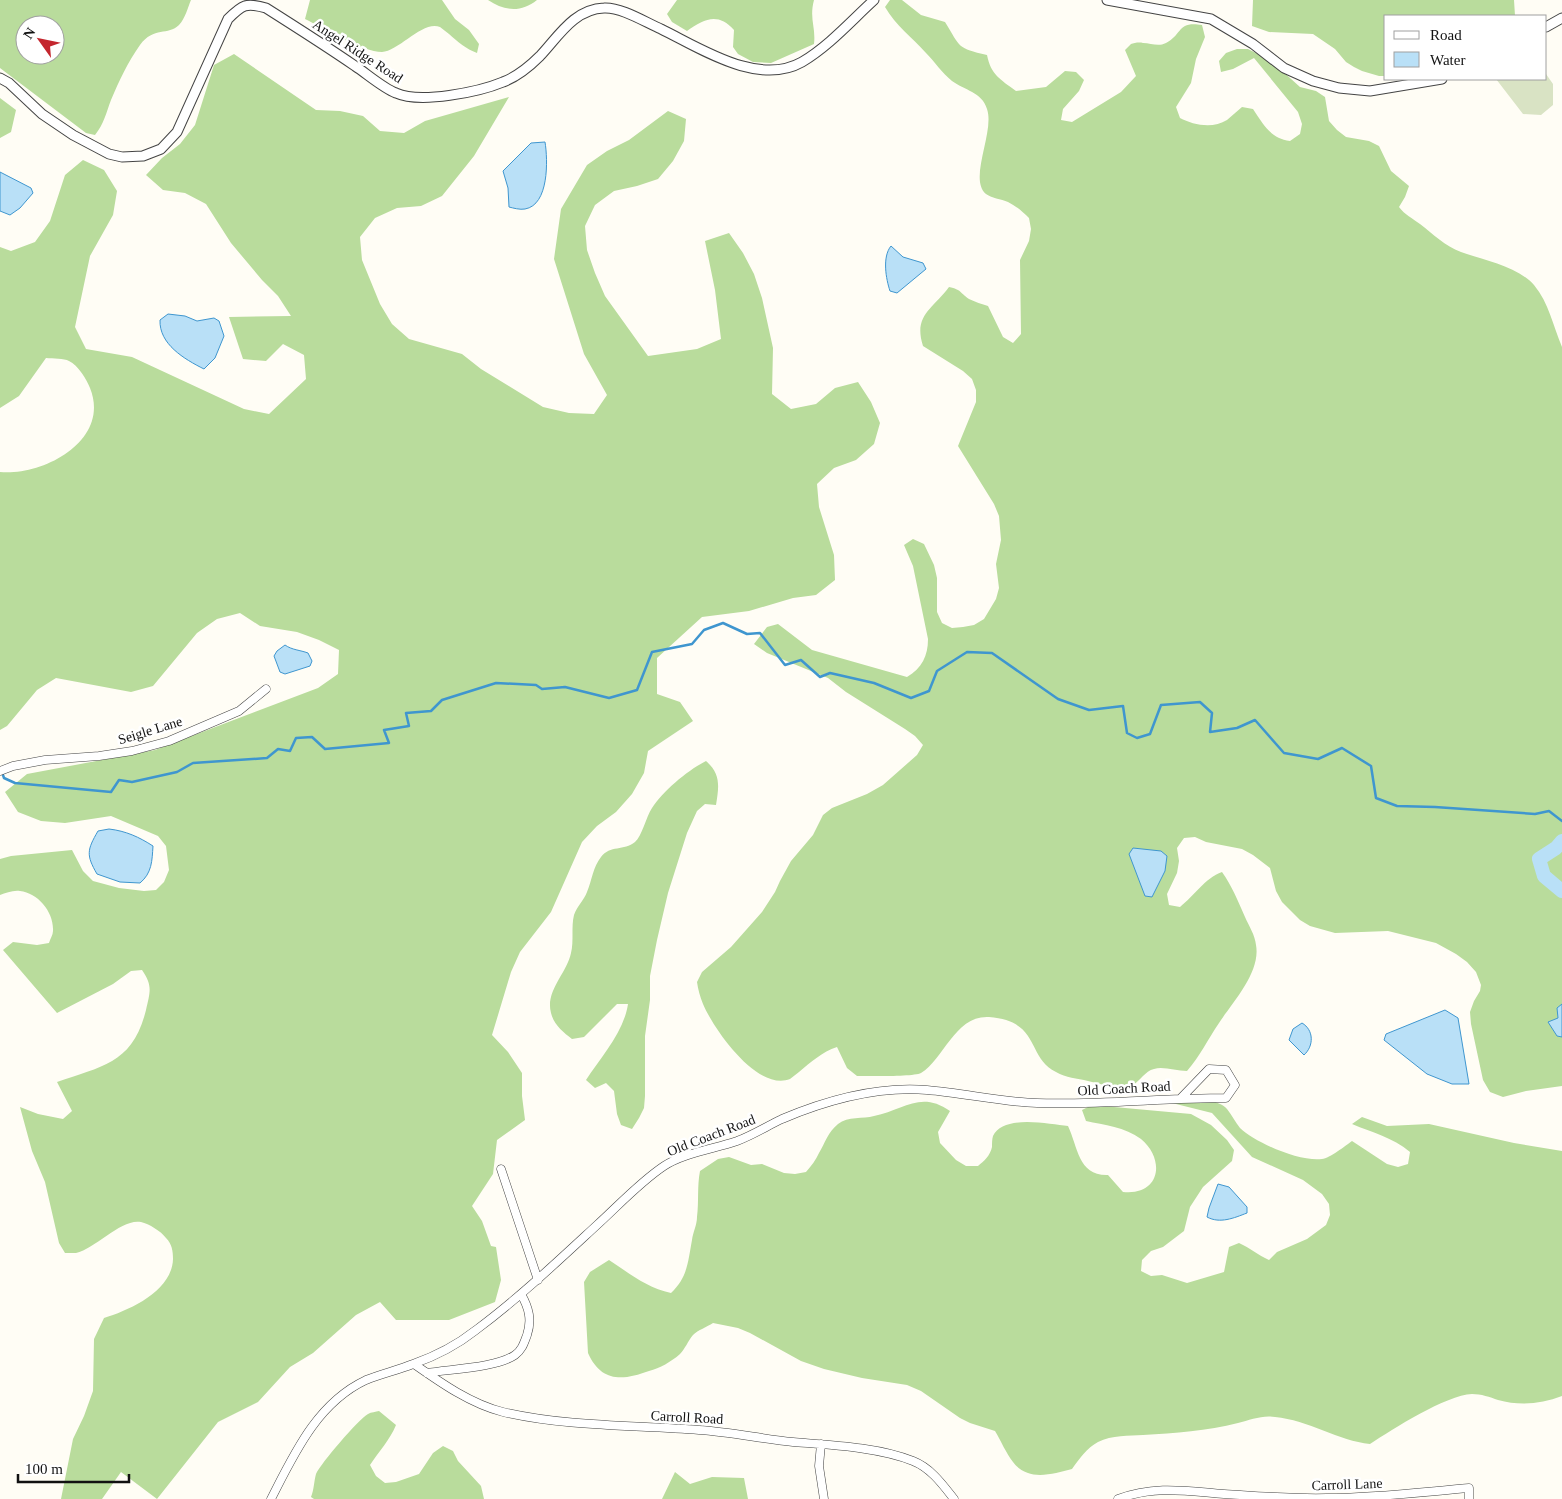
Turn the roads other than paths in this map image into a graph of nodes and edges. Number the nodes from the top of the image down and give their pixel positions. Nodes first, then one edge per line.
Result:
1 (874, 0) edge
2 (1107, 0) edge
3 (1562, 18) edge
4 (1547, 26) edge
5 (0, 78) edge
6 (1436, 80) edge
7 (266, 689) dead end
8 (0, 771) edge
9 (1181, 1098) junction
10 (501, 1169) dead end
11 (538, 1280) junction
12 (522, 1294) junction
13 (414, 1364) junction
14 (427, 1373) junction
15 (821, 1444) junction
16 (1227, 1497) edge
17 (271, 1499) edge
18 (824, 1499) edge
19 (954, 1499) edge
20 (1118, 1499) edge
21 (1469, 1499) edge

1 - 5 street, Angel Ridge Road
2 - 6 street
3 - 4 street
7 - 8 street, Seigle Lane
9 - 9 street, Old Coach Road
9 - 11 street, Old Coach Road
10 - 11 street
11 - 12 street, Old Coach Road
12 - 13 street, Old Coach Road
12 - 14 street
13 - 14 street, Carroll Road
13 - 17 street, Old Coach Road
14 - 15 street, Carroll Road
15 - 18 street
15 - 19 street, Carroll Road
16 - 20 street
16 - 21 street, Carroll Lane

